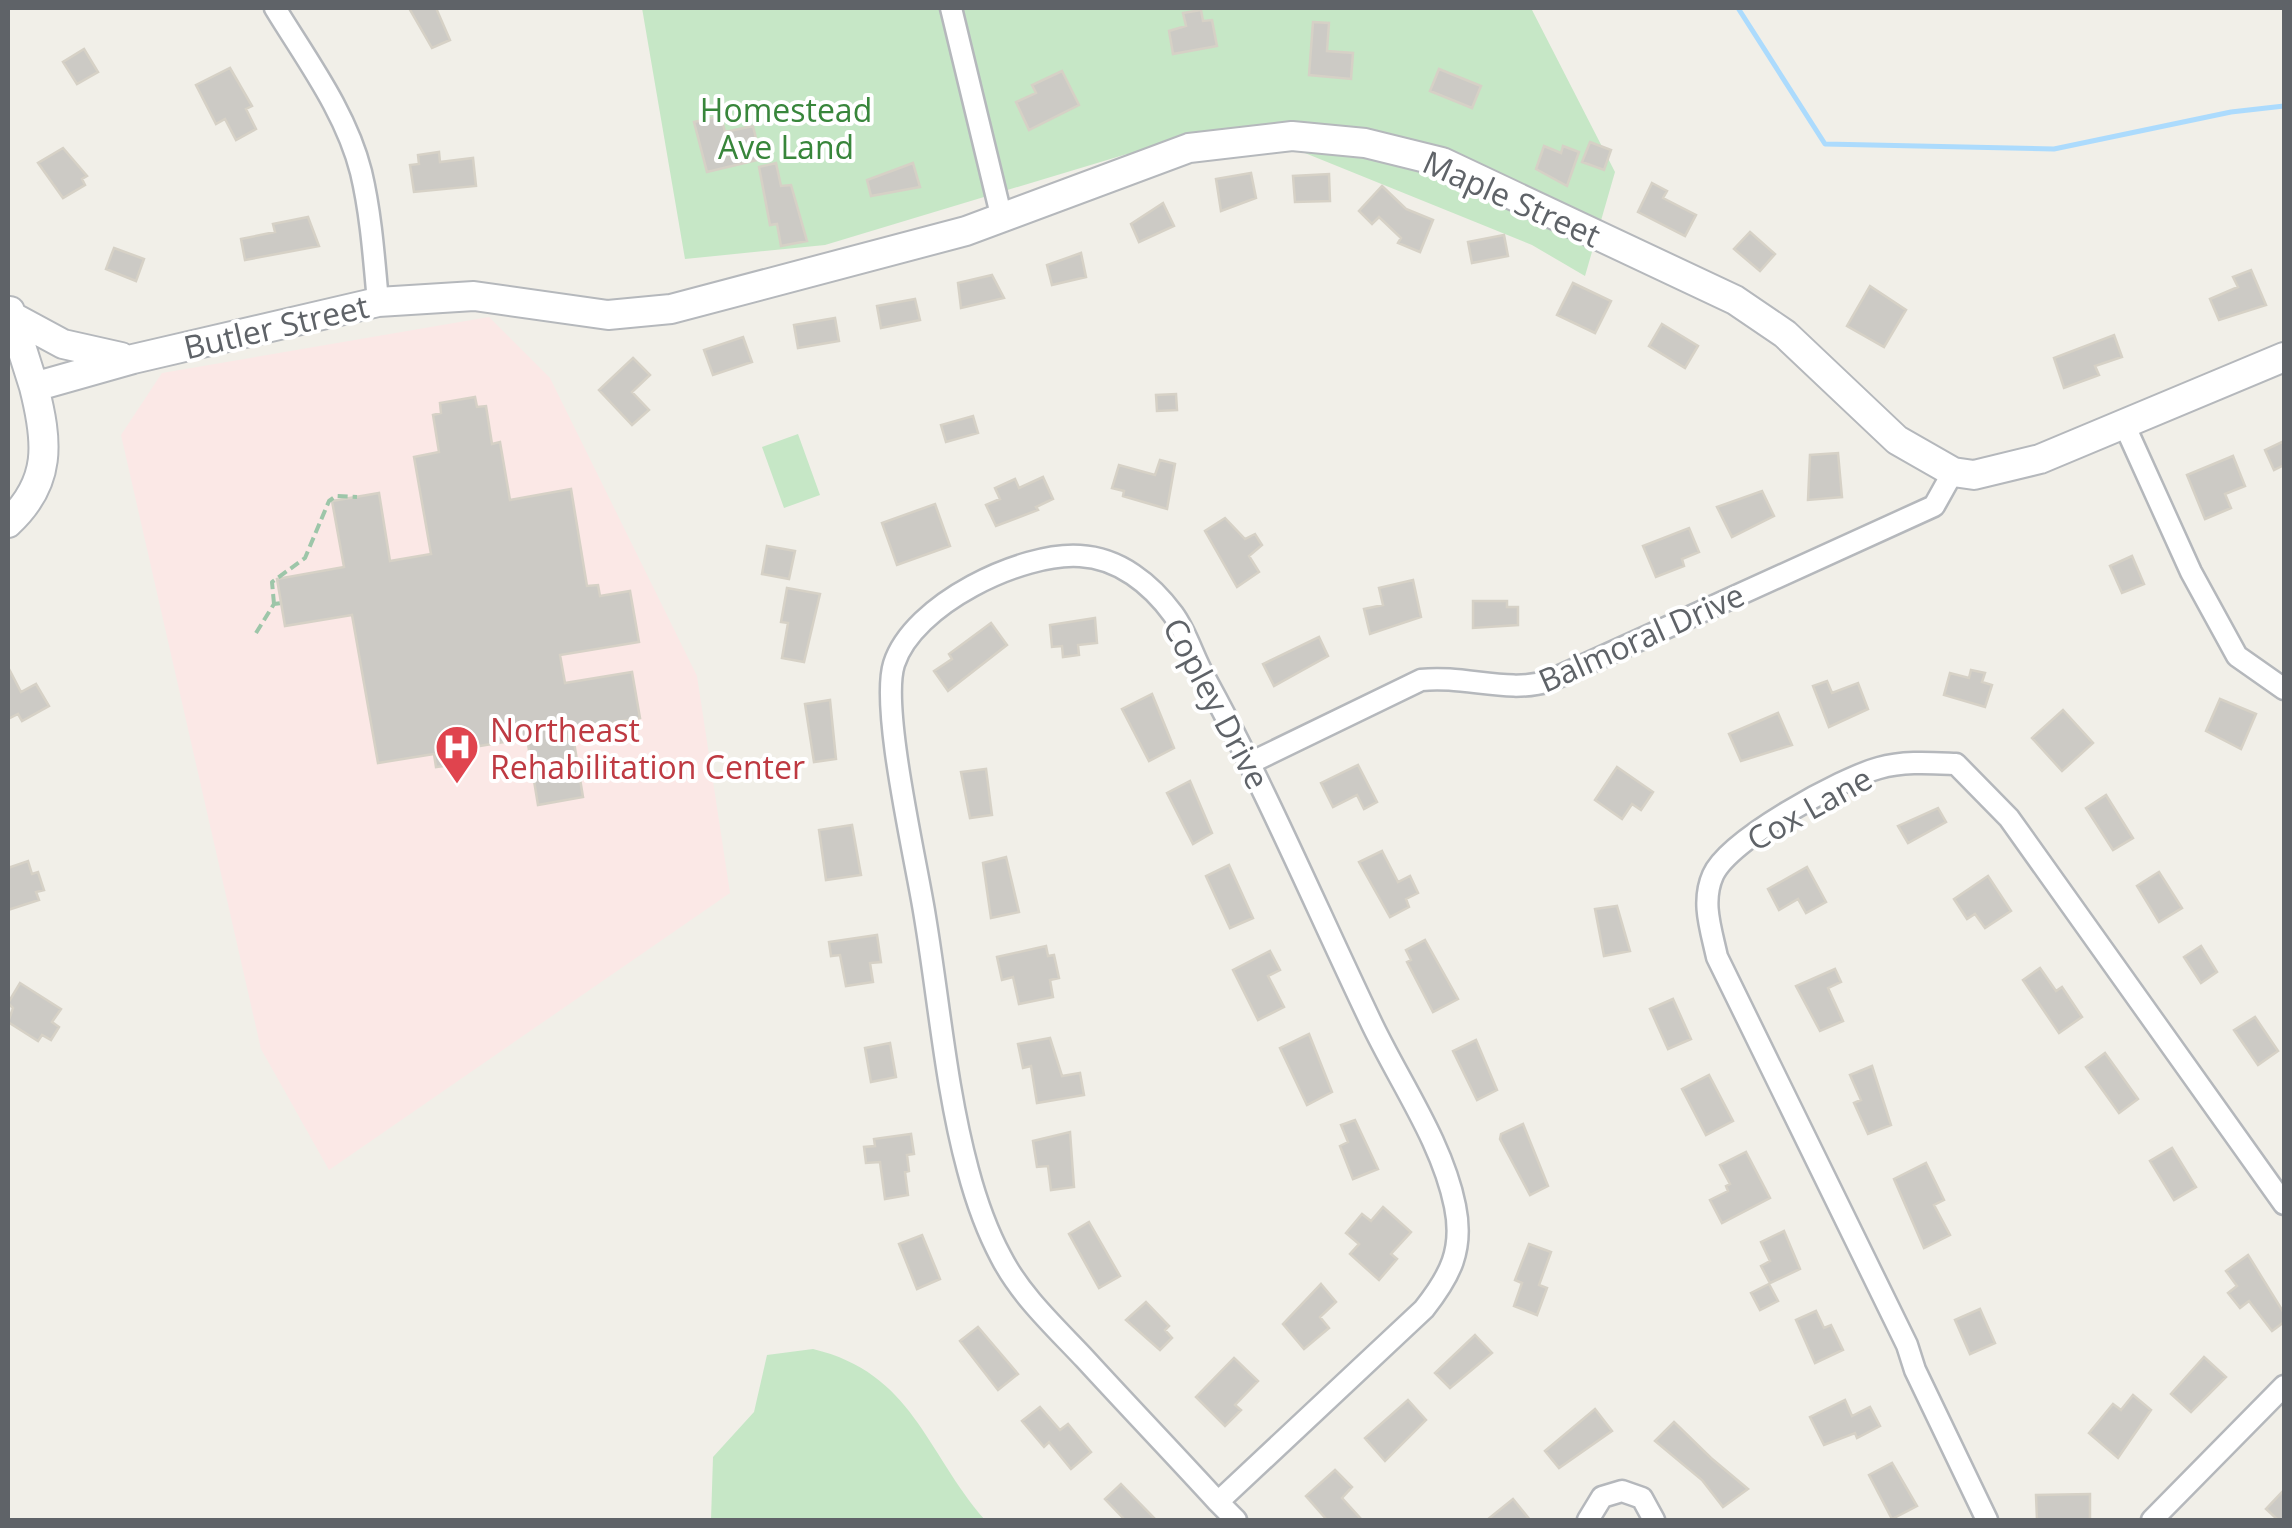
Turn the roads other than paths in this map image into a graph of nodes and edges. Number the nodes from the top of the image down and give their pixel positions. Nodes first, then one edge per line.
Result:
1 (275, 8) edge
2 (951, 8) edge
3 (1002, 218) junction
4 (378, 302) junction
5 (671, 308) joint
6 (10, 311) edge
7 (2284, 357) edge
8 (133, 358) junction
9 (34, 387) junction
10 (2124, 424) junction
11 (1953, 472) junction
12 (8, 523) edge
13 (2284, 689) edge
14 (1252, 762) junction
15 (2284, 1204) edge
16 (2284, 1386) edge
17 (1218, 1502) junction
18 (1236, 1520) edge
19 (1588, 1520) edge
20 (1654, 1520) edge
21 (1987, 1520) edge
22 (2152, 1520) edge

1 - 4 street
2 - 3 street
3 - 5 street, Maple Street
3 - 11 street, Maple Street
4 - 5 street, Butler Street
4 - 8 street, Butler Street
6 - 8 street
6 - 9 street
7 - 10 street
8 - 9 street, Butler Street
9 - 12 street
10 - 11 street
10 - 13 street
11 - 14 street, Balmoral Drive
14 - 17 street, Copley Drive
14 - 17 street, Copley Drive
15 - 21 street, Cox Lane
16 - 22 street
17 - 18 street, Copley Drive
19 - 20 street

